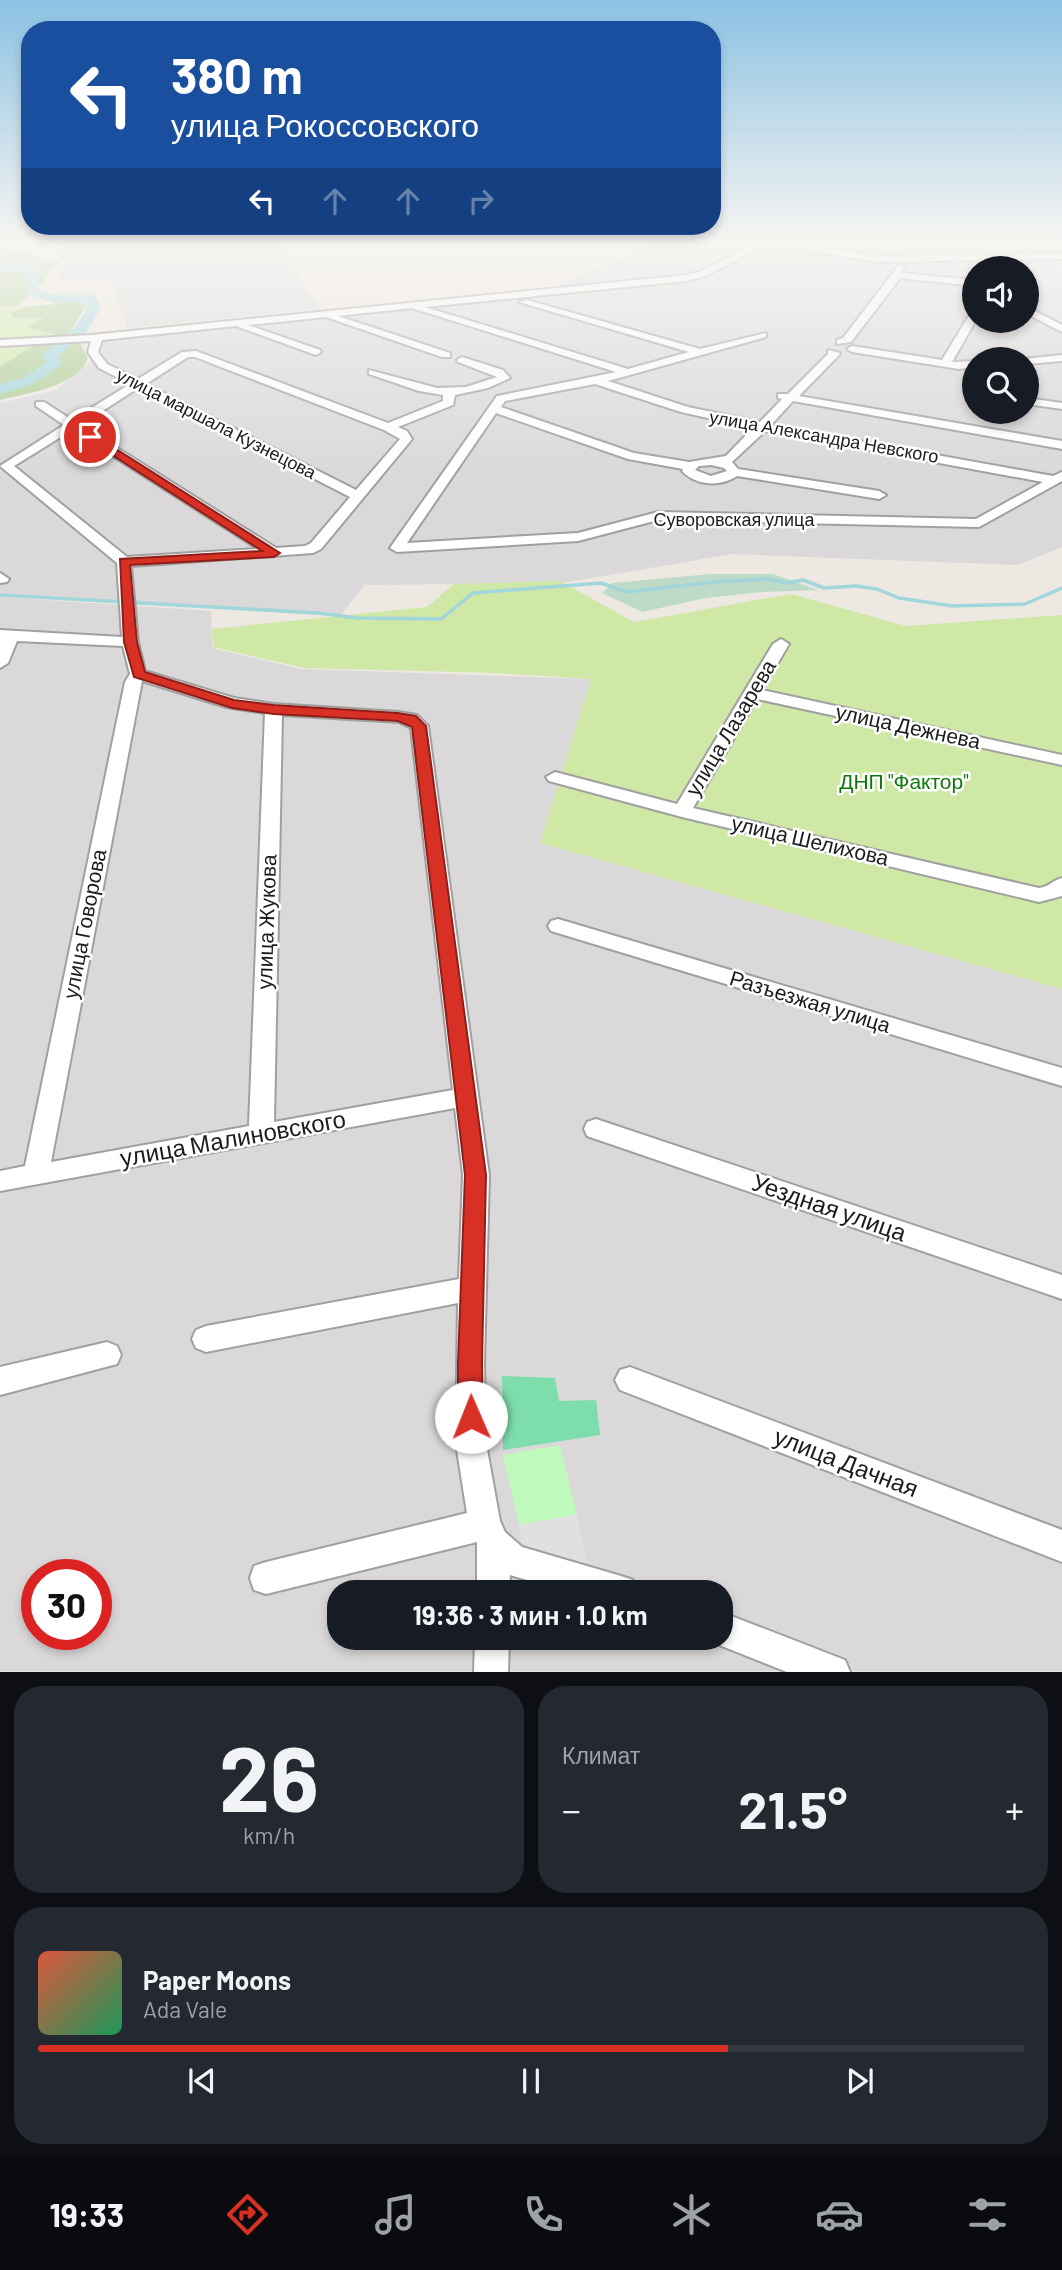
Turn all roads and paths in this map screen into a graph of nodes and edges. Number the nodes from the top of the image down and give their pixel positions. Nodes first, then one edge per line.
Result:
1 (294, 317) edge
2 (333, 317) edge
3 (446, 317) edge
4 (577, 317) edge
5 (865, 317) edge
6 (1040, 317) edge
7 (234, 323) junction
8 (1062, 329) edge
9 (964, 333) edge
10 (762, 335) dead end
11 (94, 338) junction
12 (842, 341) junction
13 (0, 343) edge
14 (827, 348) junction
15 (852, 349) junction
16 (316, 352) dead end
17 (701, 352) junction
18 (446, 355) dead end
19 (1062, 358) edge
20 (1039, 359) edge
21 (462, 360) dead end
22 (946, 363) junction
23 (959, 366) junction
24 (962, 366) edge
25 (962, 368) edge
26 (373, 372) dead end
27 (626, 372) junction
28 (596, 381) junction
29 (137, 383) junction
30 (451, 396) junction
31 (786, 397) junction
32 (1039, 403) edge
33 (40, 404) dead end
34 (1062, 406) edge
35 (493, 408) junction
36 (71, 425) junction
37 (757, 425) junction
38 (388, 427) junction
39 (1062, 444) edge
40 (721, 461) junction
41 (2, 466) edge
42 (689, 466) junction
43 (734, 472) junction
44 (1058, 478) edge
45 (879, 495) dead end
46 (358, 496) junction
47 (274, 553) junction
48 (124, 562) junction
49 (5, 635) edge
50 (130, 642) junction
51 (781, 644) dead end
52 (0, 663) edge
53 (138, 674) junction
54 (753, 693) junction
55 (274, 709) junction
56 (1062, 760) edge
57 (555, 777) dead end
58 (682, 811) junction
59 (1062, 884) edge
60 (558, 926) dead end
61 (1062, 1077) edge
62 (465, 1097) junction
63 (596, 1129) dead end
64 (261, 1134) junction
65 (36, 1175) junction
66 (0, 1181) edge
67 (1062, 1287) edge
68 (471, 1289) junction
69 (206, 1339) dead end
70 (107, 1355) dead end
71 (630, 1380) dead end
72 (0, 1381) edge
73 (489, 1534) junction
74 (1062, 1546) edge
75 (266, 1578) dead end
76 (492, 1580) edge
77 (580, 1580) edge
78 (733, 1634) edge
79 (492, 1650) edge
80 (491, 1671) edge
81 (833, 1671) edge

1 - 7 street
2 - 18 street
3 - 27 street
4 - 17 street
5 - 12 street
6 - 8 street
7 - 11 street
7 - 16 street
9 - 22 street
10 - 17 street
11 - 13 street
11 - 29 street, улица маршала Кузнецова
12 - 14 street
12 - 15 street
14 - 15 street
14 - 31 street
15 - 22 street
17 - 27 street
19 - 20 street
21 - 30 street
22 - 23 street
23 - 24 street
23 - 25 street
26 - 30 street
27 - 28 street
28 - 35 street
28 - 37 street, улица Александра Невского
29 - 36 street
29 - 38 street
29 - 46 street, улица маршала Кузнецова
30 - 38 street
31 - 37 street
31 - 39 street
32 - 34 street
33 - 36 street
35 - 42 street
35 - 44 street, Суворовская улица
36 - 41 street
36 - 47 street
37 - 40 street
37 - 44 street, улица Александра Невского
38 - 46 street
40 - 42 street
40 - 43 street
41 - 48 street
42 - 43 street
43 - 45 street
46 - 47 street
47 - 48 street
48 - 50 street
49 - 50 street
49 - 52 street
50 - 53 street
51 - 54 street, улица Лазарева
53 - 55 street
53 - 65 street, улица Говорова
54 - 56 street, улица Дежнева
54 - 58 street, улица Лазарева
55 - 62 street
55 - 64 street, улица Жукова
57 - 58 street, улица Шелихова
58 - 59 street, улица Шелихова
60 - 61 street, Разъезжая улица
62 - 64 street, улица Малиновского
62 - 68 street
63 - 67 street, Уездная улица
64 - 65 street, улица Малиновского
65 - 66 street, улица Малиновского
68 - 69 street
68 - 73 street
70 - 72 street
71 - 74 street, улица Дачная
73 - 75 street
73 - 76 street
73 - 77 street
78 - 81 street
79 - 80 street

